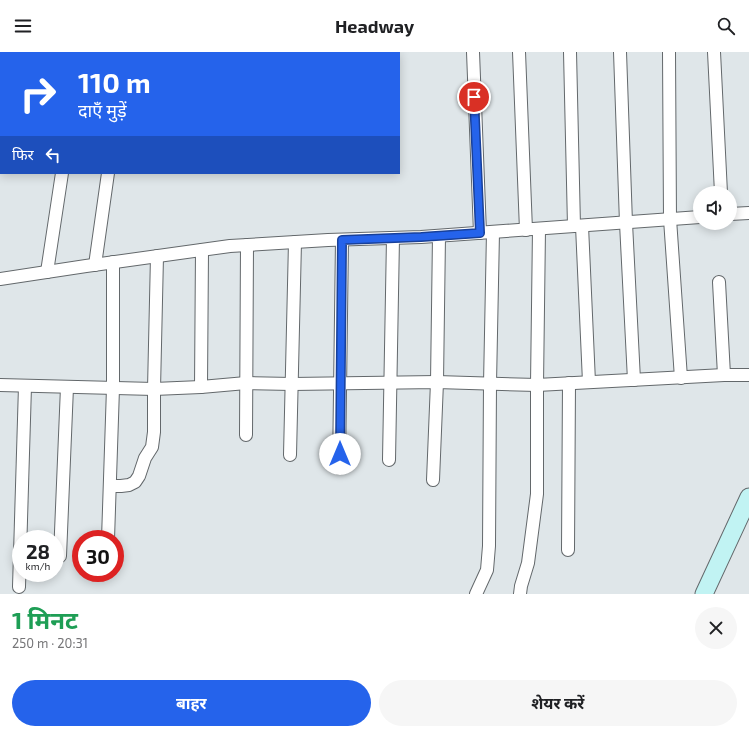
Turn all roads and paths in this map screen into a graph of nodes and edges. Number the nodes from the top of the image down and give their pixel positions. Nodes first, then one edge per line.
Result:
1 (473, 52) edge
2 (519, 52) edge
3 (570, 52) edge
4 (620, 52) edge
5 (669, 52) edge
6 (714, 52) edge
7 (62, 174) edge
8 (108, 174) edge
9 (721, 186) edge
10 (749, 213) edge
11 (737, 214) edge
12 (693, 217) edge
13 (670, 219) junction
14 (626, 222) junction
15 (578, 226) junction
16 (539, 229) junction
17 (526, 230) junction
18 (493, 232) junction
19 (480, 233) junction
20 (439, 236) junction
21 (393, 238) junction
22 (342, 240) junction
23 (295, 242) junction
24 (247, 245) junction
25 (202, 250) junction
26 (157, 256) junction
27 (113, 262) junction
28 (95, 265) junction
29 (47, 272) junction
30 (0, 279) edge
31 (719, 282) dead end
32 (724, 375) junction
33 (749, 375) edge
34 (681, 378) junction
35 (634, 380) junction
36 (437, 382) junction
37 (589, 382) junction
38 (246, 383) junction
39 (340, 383) junction
40 (391, 383) junction
41 (569, 383) junction
42 (292, 384) junction
43 (490, 384) junction
44 (0, 385) edge
45 (536, 385) junction
46 (25, 386) junction
47 (67, 387) junction
48 (201, 387) junction
49 (113, 388) junction
50 (154, 389) junction
51 (246, 435) dead end
52 (290, 455) dead end
53 (389, 460) dead end
54 (340, 468) dead end
55 (433, 480) dead end
56 (110, 486) junction
57 (749, 497) edge
58 (61, 530) edge
59 (108, 530) edge
60 (568, 550) dead end
61 (19, 587) dead end
62 (476, 594) edge
63 (520, 594) edge
64 (704, 594) edge

1 - 19 street
2 - 17 street
3 - 15 street
4 - 14 street
5 - 13 street
6 - 9 street
7 - 29 street
8 - 28 street
10 - 11 street
12 - 13 street
13 - 14 street
13 - 34 street
14 - 15 street
14 - 35 street
15 - 16 street
15 - 37 street
16 - 17 street
16 - 45 street
17 - 18 street
18 - 19 street
18 - 43 street
19 - 20 street
20 - 21 street
20 - 36 street
21 - 22 street
21 - 40 street
22 - 23 street
22 - 39 street
23 - 24 street
23 - 42 street
24 - 25 street
24 - 38 street
25 - 26 street
25 - 48 street
26 - 27 street
26 - 50 street
27 - 28 street
27 - 49 street
28 - 29 street
29 - 30 street
31 - 32 street
32 - 33 street
32 - 34 street
34 - 35 street
35 - 37 street
36 - 40 street
36 - 43 street
36 - 55 street
37 - 41 street
38 - 42 street
38 - 48 street
38 - 51 street
39 - 40 street
39 - 42 street
39 - 54 street
40 - 53 street
41 - 45 street
41 - 60 street
42 - 52 street
43 - 45 street
43 - 62 street
44 - 46 street
45 - 63 street
46 - 47 street
46 - 61 street
47 - 49 street
47 - 58 street
48 - 50 street
49 - 50 street
49 - 56 street
50 - 56 street
56 - 59 street
57 - 64 street

